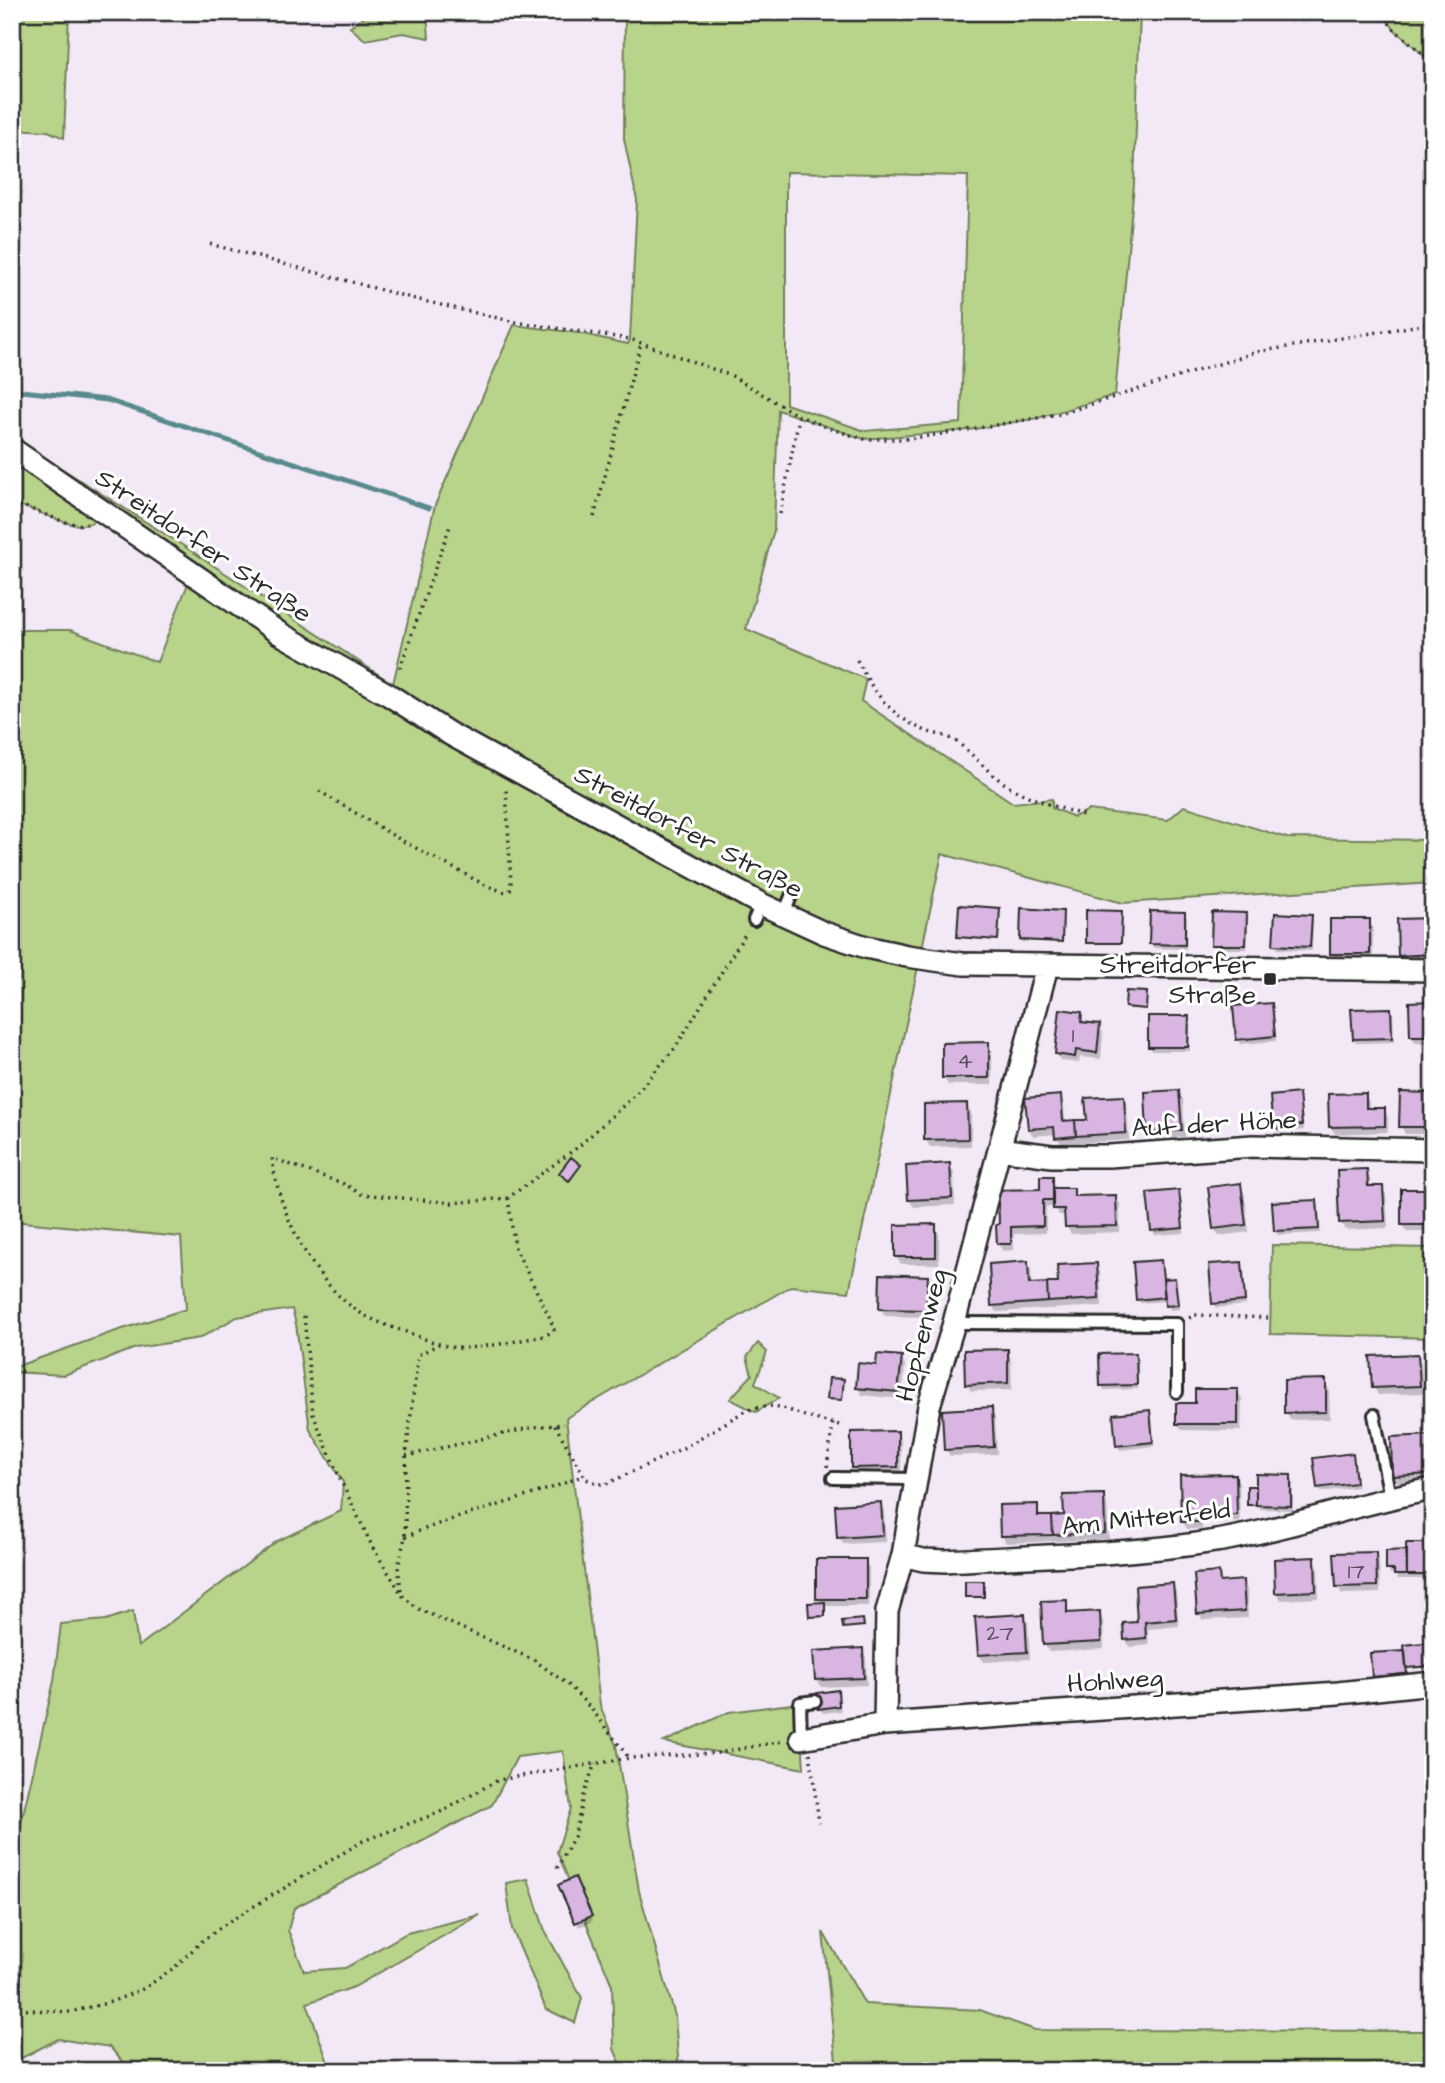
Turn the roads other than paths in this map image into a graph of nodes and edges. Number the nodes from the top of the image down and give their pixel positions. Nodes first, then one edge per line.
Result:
1 (12, 449) edge
2 (792, 894) dead end
3 (784, 914) junction
4 (1047, 966) junction
5 (1433, 970) edge
6 (999, 1149) junction
7 (1433, 1150) edge
8 (954, 1323) junction
9 (1177, 1392) dead end
10 (1374, 1415) dead end
11 (833, 1478) road end
12 (916, 1479) junction
13 (1433, 1489) edge
14 (1390, 1497) junction
15 (903, 1555) junction
16 (1433, 1683) edge
17 (815, 1701) dead end
18 (885, 1724) junction
19 (801, 1738) joint

1 - 3 street, Streitdorfer Straße
2 - 3 lane
3 - 4 street, Streitdorfer Straße
4 - 5 street, Streitdorfer Straße
4 - 6 street, Hopfenweg
6 - 7 street, Auf der Höhe
6 - 8 street, Hopfenweg
8 - 9 lane
8 - 12 street, Hopfenweg
10 - 14 lane
11 - 12 lane
12 - 15 street, Hopfenweg
13 - 14 street, Am Mitterfeld
14 - 15 street, Am Mitterfeld
15 - 18 street, Hopfenweg
16 - 18 street, Hohlweg
17 - 19 lane
18 - 19 street, Hohlweg

